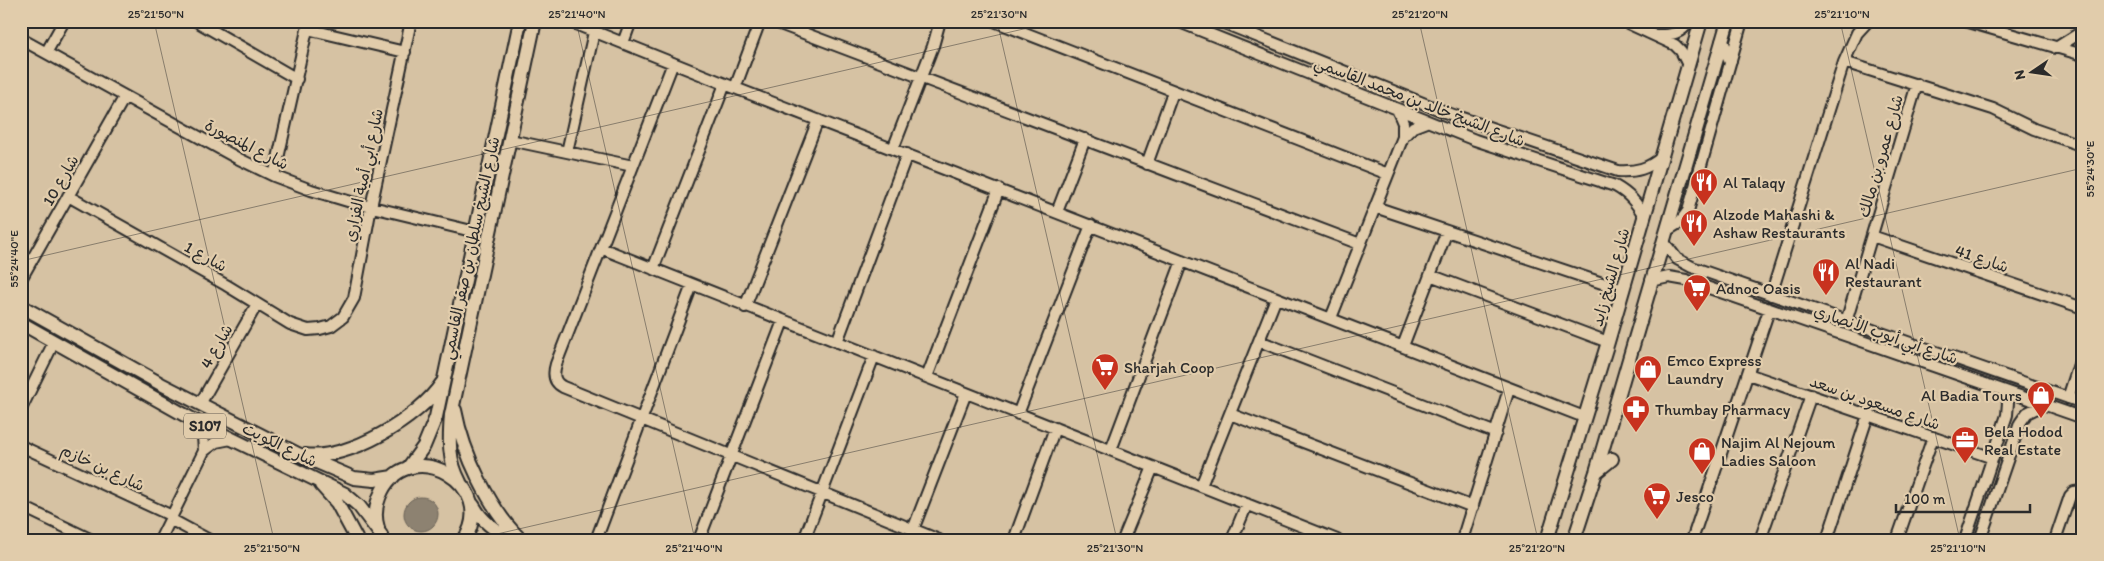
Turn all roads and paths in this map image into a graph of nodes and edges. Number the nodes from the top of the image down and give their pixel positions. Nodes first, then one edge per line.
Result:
1 (64, 21) edge
2 (196, 21) edge
3 (411, 21) edge
4 (520, 21) edge
5 (568, 21) edge
6 (631, 21) edge
7 (760, 21) edge
8 (772, 21) edge
9 (940, 21) edge
10 (994, 21) edge
11 (1177, 21) edge
12 (1219, 21) edge
13 (1623, 21) edge
14 (1689, 21) edge
15 (1701, 21) edge
16 (1728, 21) edge
17 (1742, 21) edge
18 (1868, 21) edge
19 (1965, 21) edge
20 (535, 22) edge
21 (308, 25) edge
22 (2083, 31) edge
23 (594, 32) junction
24 (1656, 35) junction
25 (21, 39) edge
26 (1722, 41) junction
27 (623, 43) junction
28 (2056, 48) junction
29 (404, 52) junction
30 (46, 53) junction
31 (2083, 54) edge
32 (1730, 60) junction
33 (1844, 62) junction
34 (673, 64) junction
35 (1688, 65) junction
36 (920, 76) junction
37 (297, 79) junction
38 (1917, 84) junction
39 (730, 86) junction
40 (1173, 92) junction
41 (125, 96) junction
42 (1397, 109) junction
43 (818, 120) junction
44 (1426, 122) junction
45 (1403, 137) junction
46 (1085, 139) junction
47 (510, 140) junction
48 (2083, 146) edge
49 (893, 149) junction
50 (1556, 151) junction
51 (568, 152) junction
52 (906, 154) junction
53 (1663, 156) junction
54 (1525, 157) junction
55 (1147, 164) junction
56 (632, 166) junction
57 (1388, 174) junction
58 (274, 176) junction
59 (999, 190) junction
60 (68, 196) junction
61 (371, 207) junction
62 (1375, 207) junction
63 (1057, 212) junction
64 (1644, 216) junction
65 (1091, 226) junction
66 (1447, 231) junction
67 (476, 232) junction
68 (1664, 236) junction
69 (1872, 236) junction
70 (1360, 244) junction
71 (601, 248) junction
72 (1182, 261) junction
73 (653, 269) junction
74 (1712, 274) junction
75 (1430, 275) junction
76 (21, 279) edge
77 (1651, 281) junction
78 (692, 285) junction
79 (1704, 287) junction
80 (1623, 290) junction
81 (1771, 295) junction
82 (1276, 298) junction
83 (257, 304) junction
84 (21, 306) edge
85 (745, 306) junction
86 (2083, 308) edge
87 (1769, 310) junction
88 (1331, 318) junction
89 (784, 321) junction
90 (1846, 322) junction
91 (21, 323) edge
92 (331, 326) joint
93 (1258, 341) junction
94 (54, 342) junction
95 (837, 342) junction
96 (1608, 342) junction
97 (1403, 346) junction
98 (2083, 352) edge
99 (874, 356) junction
100 (1748, 374) junction
101 (927, 377) junction
102 (117, 379) junction
103 (444, 379) junction
104 (161, 384) junction
105 (1509, 389) junction
106 (2005, 391) junction
107 (966, 393) junction
108 (1811, 395) junction
109 (2068, 398) junction
110 (454, 402) junction
111 (2083, 403) edge
112 (200, 404) junction
113 (2043, 405) junction
114 (21, 409) edge
115 (1018, 414) junction
116 (1230, 414) junction
117 (1868, 415) junction
118 (1584, 417) junction
119 (2083, 418) edge
120 (641, 420) junction
121 (197, 422) junction
122 (1055, 428) junction
123 (1496, 433) junction
124 (1933, 437) junction
125 (231, 438) junction
126 (21, 446) edge
127 (1111, 450) junction
128 (204, 451) junction
129 (298, 454) junction
130 (732, 456) junction
131 (1992, 458) junction
132 (1612, 459) dead end
133 (1153, 467) junction
134 (408, 468) junction
135 (1596, 472) junction
136 (311, 477) junction
137 (393, 477) junction
138 (460, 482) junction
139 (1201, 486) junction
140 (2083, 491) edge
141 (822, 493) junction
142 (1978, 498) junction
143 (470, 501) junction
144 (1247, 504) junction
145 (21, 506) edge
146 (1473, 506) junction
147 (171, 518) junction
148 (1987, 519) junction
149 (913, 529) junction
150 (382, 537) edge
151 (1324, 537) edge
152 (1694, 539) edge
153 (92, 540) edge
154 (160, 540) edge
155 (209, 540) edge
156 (357, 540) edge
157 (464, 540) edge
158 (514, 540) edge
159 (521, 540) edge
160 (596, 540) edge
161 (700, 540) edge
162 (804, 540) edge
163 (909, 540) edge
164 (939, 540) edge
165 (1014, 540) edge
166 (1124, 540) edge
167 (1232, 540) edge
168 (1337, 540) edge
169 (1462, 540) edge
170 (1547, 540) edge
171 (1574, 540) edge
172 (1760, 540) edge
173 (1827, 540) edge
174 (1897, 540) edge
175 (1965, 540) edge
176 (1980, 540) edge
177 (2055, 540) edge

1 - 30 street
2 - 37 street
3 - 29 street, شارع أبي أمية الفزاري
4 - 67 main road, شارع الشيخ سلطان بن صقر القاسمي
5 - 23 street
6 - 27 street
7 - 39 street
8 - 36 street
9 - 36 street
10 - 40 street
11 - 42 street, شارع الشيخ خالد بن محمد القاسمي
12 - 50 street, شارع الشيخ خالد بن محمد القاسمي
13 - 24 street
14 - 24 street
15 - 35 main road, شارع الشيخ زايد
16 - 26 main road
17 - 32 street
18 - 33 street
19 - 28 street
20 - 47 main road, شارع الشيخ سلطان بن صقر القاسمي
21 - 29 street
21 - 37 street
22 - 28 street
23 - 27 street
23 - 51 street
24 - 35 street
25 - 30 street, شارع المنصورة
26 - 32 main road
26 - 68 main road
27 - 34 street
28 - 31 street
29 - 61 street, شارع أبي أمية الفزاري
30 - 41 street, شارع المنصورة
32 - 68 street
33 - 38 street
33 - 81 street
34 - 39 street
34 - 56 street
35 - 53 main road, شارع الشيخ زايد
36 - 46 street
36 - 49 street
37 - 58 street
38 - 48 street
38 - 69 street, شارع عمرو بن مالك
39 - 43 street
39 - 73 street
40 - 55 street
40 - 57 street
41 - 58 street, شارع المنصورة
41 - 60 street, شارع 10
42 - 44 street, شارع الشيخ خالد بن محمد القاسمي
42 - 45 street
43 - 49 street
43 - 85 street
44 - 45 street
44 - 54 street, شارع الشيخ خالد بن محمد القاسمي
45 - 57 street
46 - 55 street
46 - 63 street
47 - 51 street
47 - 110 main road, شارع الشيخ سلطان بن صقر القاسمي
49 - 52 street
50 - 53 street, شارع الشيخ خالد بن محمد القاسمي
50 - 54 street
51 - 56 street
52 - 59 street
52 - 95 street
53 - 64 main road, شارع الشيخ زايد
54 - 64 street, شارع الشيخ خالد بن محمد القاسمي
55 - 70 street
56 - 71 street
57 - 62 street
58 - 61 street, شارع المنصورة
59 - 63 street
59 - 101 street
60 - 76 street, شارع 10
60 - 83 street, شارع 1
61 - 67 street, شارع المنصورة
61 - 92 street, شارع أبي أمية الفزاري
62 - 66 street
62 - 70 street
63 - 65 street
64 - 80 main road, شارع الشيخ زايد
65 - 72 street
65 - 115 street
66 - 75 street
66 - 80 street
67 - 103 main road, شارع الشيخ سلطان بن صقر القاسمي
68 - 74 street, شارع أبي أيوب الأنصاري
68 - 77 main road
69 - 86 street, شارع 41
69 - 90 street, شارع عمرو بن مالك
70 - 88 street
71 - 73 street
71 - 120 street
72 - 82 street
72 - 127 street
73 - 78 street
74 - 79 street
74 - 81 street, شارع أبي أيوب الأنصاري
75 - 96 street
75 - 97 street
77 - 79 street, شارع أبي أيوب الأنصاري
77 - 135 main road
78 - 85 street
78 - 120 street
79 - 87 street, شارع أبي أيوب الأنصاري
80 - 96 main road, شارع الشيخ زايد
81 - 90 street, شارع أبي أيوب الأنصاري
82 - 88 street
82 - 93 street
83 - 92 street, شارع 1
83 - 112 street, شارع 4
84 - 104 main road, شارع الكويت / S107
85 - 89 street
87 - 100 street
87 - 106 street, شارع أبي أيوب الأنصاري
88 - 97 street
89 - 95 street
89 - 130 street
90 - 109 street, شارع أبي أيوب الأنصاري
91 - 94 main road, شارع الكويت / S107
93 - 116 street
93 - 123 street
94 - 102 main road, شارع الكويت / S107
94 - 114 street
95 - 99 street
96 - 118 main road, شارع الشيخ زايد
97 - 105 street
98 - 109 street
99 - 101 street
99 - 141 street
100 - 108 street, شارع مسعود بن سعد
100 - 152 street
101 - 107 street
102 - 104 main road
102 - 121 main road, شارع الكويت / S107
103 - 129 main road
103 - 134 main road, شارع الشيخ سلطان بن صقر القاسمي
104 - 112 main road, شارع الكويت / S107
105 - 118 street
105 - 123 street
106 - 113 street, شارع أبي أيوب الأنصاري
106 - 131 street
107 - 115 street
107 - 149 street
108 - 117 street, شارع مسعود بن سعد
108 - 172 street
109 - 111 street, شارع أبي أيوب الأنصاري
110 - 138 main road, شارع الشيخ سلطان بن صقر القاسمي
110 - 159 main road
112 - 129 main road, شارع الكويت / S107
113 - 119 street, شارع أبي أيوب الأنصاري
113 - 148 street
115 - 122 street
116 - 139 street
116 - 146 street
117 - 124 street, شارع مسعود بن سعد
117 - 173 street
118 - 170 main road, شارع الشيخ زايد
120 - 130 street
120 - 160 street
121 - 125 main road, شارع الكويت / S107
121 - 128 street
122 - 127 street
122 - 165 street
123 - 146 street
124 - 131 street, شارع مسعود بن سعد
124 - 174 street
125 - 128 street
125 - 136 main road, شارع الكويت / S107
126 - 147 street, شارع بن خازم
127 - 133 street
128 - 147 street
129 - 137 main road, شارع الكويت / S107
130 - 141 street
130 - 161 street
131 - 142 street
132 - 135 main road
133 - 139 street
133 - 166 street
134 - 137 main road
134 - 138 main road
135 - 171 main road
136 - 150 main road, شارع الكويت / S107
136 - 156 main road
137 - 150 main road
138 - 143 main road, شارع الشيخ سلطان بن صقر القاسمي
139 - 144 street
140 - 177 street
141 - 149 street
141 - 162 street
142 - 148 street
142 - 175 street
143 - 157 main road
143 - 158 main road
144 - 151 street
144 - 167 street
145 - 153 street
146 - 169 street
147 - 154 street
147 - 155 street, شارع بن خازم
148 - 176 street
149 - 163 street
149 - 164 street
151 - 168 street

